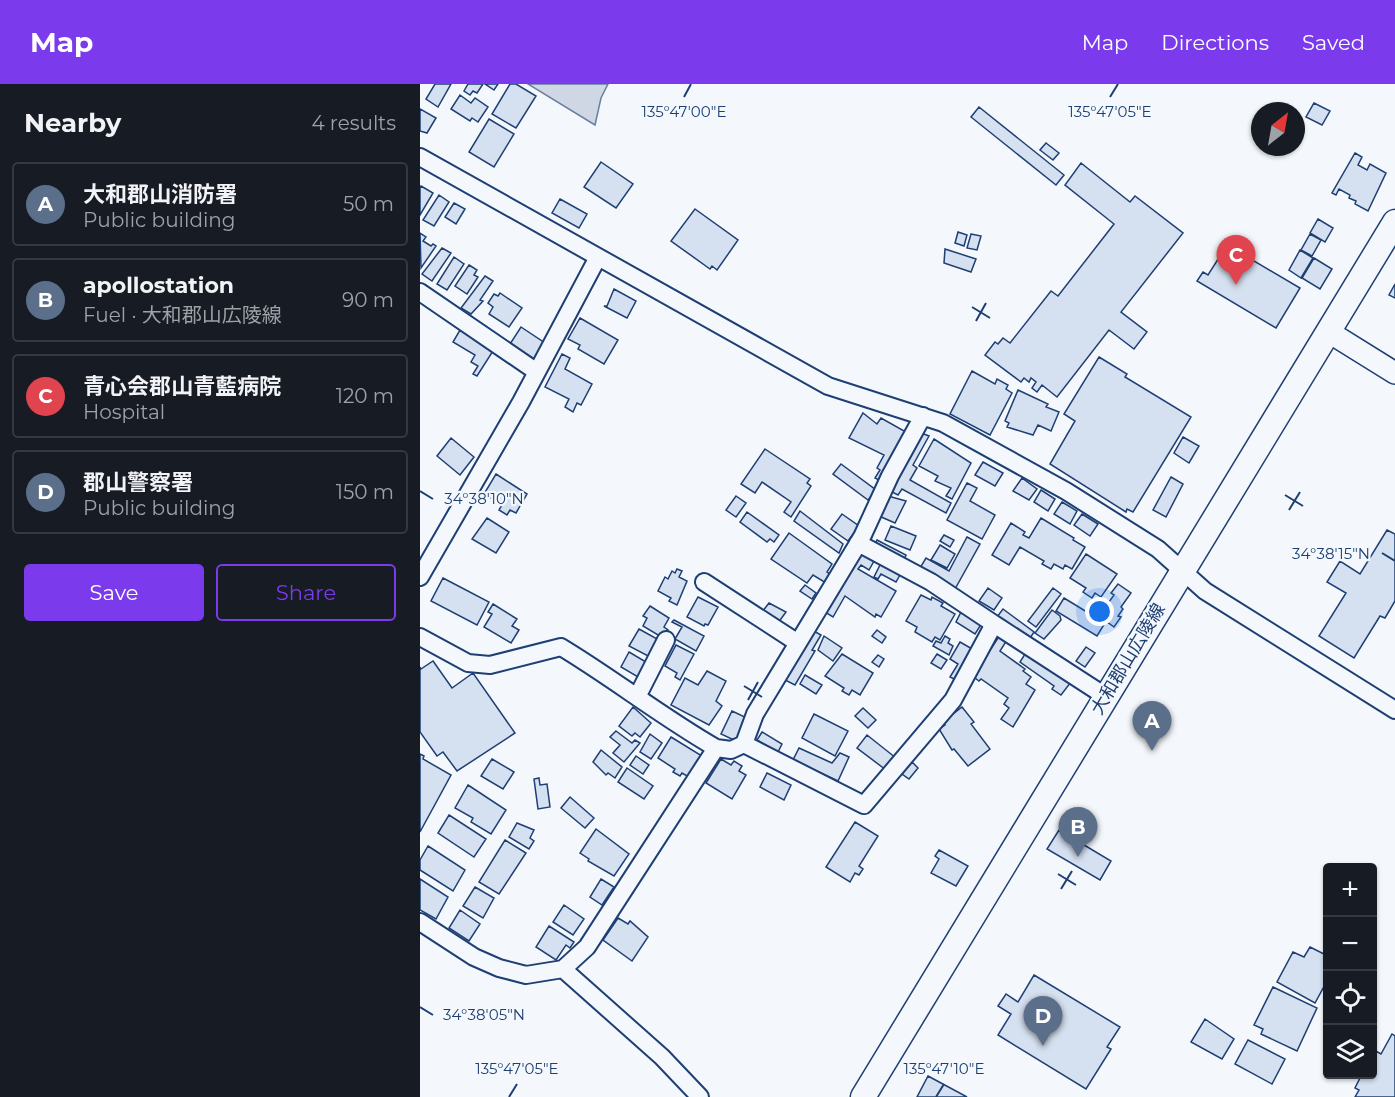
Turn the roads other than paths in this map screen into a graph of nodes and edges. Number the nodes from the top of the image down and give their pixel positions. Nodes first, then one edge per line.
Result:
1 (420, 157) edge
2 (1395, 222) edge
3 (598, 257) junction
4 (420, 292) edge
5 (1329, 332) junction
6 (537, 372) junction
7 (1395, 373) edge
8 (923, 416) junction
9 (858, 543) junction
10 (1182, 572) junction
11 (420, 577) edge
12 (705, 582) dead end
13 (994, 624) junction
14 (420, 637) edge
15 (666, 640) dead end
16 (798, 643) junction
17 (1106, 696) junction
18 (637, 697) junction
19 (1395, 710) edge
20 (744, 744) junction
21 (716, 748) junction
22 (420, 922) edge
23 (563, 969) junction
24 (700, 1097) edge
25 (863, 1097) edge

1 - 3 street
2 - 5 main road, 大和郡山広陵線
3 - 6 street
3 - 8 street
4 - 6 street
5 - 7 street
5 - 10 main road, 大和郡山広陵線
6 - 11 street
8 - 9 street
8 - 10 street
9 - 13 street
9 - 16 street
10 - 17 main road, 大和郡山広陵線
10 - 19 street
12 - 16 street
13 - 17 street
13 - 20 street
14 - 18 street
15 - 18 street
16 - 20 street
17 - 25 main road, 大和郡山広陵線
18 - 21 street
20 - 21 street
21 - 23 street
22 - 23 street
23 - 24 street

